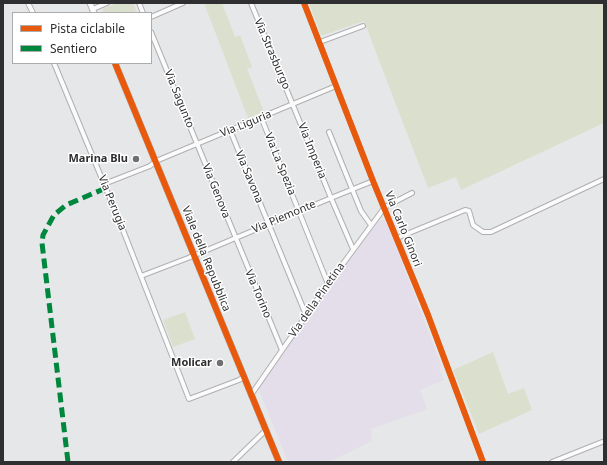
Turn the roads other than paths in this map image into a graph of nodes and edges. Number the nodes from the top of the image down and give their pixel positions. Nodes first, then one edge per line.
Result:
1 (28, 3) edge
2 (90, 3) edge
3 (107, 3) edge
4 (183, 3) edge
5 (251, 3) edge
6 (304, 3) edge
7 (94, 11) edge
8 (32, 12) edge
9 (152, 17) edge
10 (363, 26) dead end
11 (152, 34) edge
12 (320, 42) junction
13 (54, 64) edge
14 (115, 64) edge
15 (336, 86) junction
16 (294, 104) junction
17 (261, 117) junction
18 (230, 130) junction
19 (329, 132) dead end
20 (197, 144) junction
21 (156, 161) junction
22 (604, 179) edge
23 (373, 181) junction
24 (104, 184) junction
25 (352, 189) junction
26 (412, 193) dead end
27 (331, 198) junction
28 (385, 208) junction
29 (299, 211) junction
30 (269, 223) junction
31 (371, 225) junction
32 (235, 238) junction
33 (397, 238) junction
34 (354, 249) junction
35 (194, 255) junction
36 (141, 276) junction
37 (328, 284) junction
38 (306, 315) junction
39 (282, 350) junction
40 (244, 377) junction
41 (251, 394) junction
42 (266, 430) junction
43 (602, 442) dead end
44 (233, 462) edge
45 (279, 462) edge
46 (483, 462) edge
47 (552, 462) edge

1 - 8 street
2 - 7 street
3 - 7 street
4 - 9 street
5 - 16 street, Via Strasburgo
6 - 12 street, Via Carlo Ginori
10 - 12 street
11 - 20 street, Via Sagunto
12 - 15 street, Via Carlo Ginori
13 - 24 street, Via Perugia
14 - 21 street, Viale della Repubblica
15 - 16 street, Via Liguria
15 - 23 street, Via Carlo Ginori
16 - 17 street, Via Liguria
16 - 27 street, Via Imperia
17 - 18 street, Via Liguria
17 - 29 street, Via La Spezia
18 - 20 street, Via Liguria
18 - 30 street, Via Savona
19 - 25 street
20 - 21 street, Via Liguria
20 - 32 street, Via Genova
21 - 24 street, Via Liguria
21 - 35 street, Viale della Repubblica
22 - 33 street
23 - 25 street, Via Piemonte
23 - 28 street, Via Carlo Ginori
24 - 36 street, Via Perugia
25 - 27 street, Via Piemonte
25 - 31 street
26 - 28 street
27 - 29 street, Via Piemonte
27 - 34 street, Via Imperia
28 - 31 street, Via della Pinetina
28 - 33 street, Via Carlo Ginori
29 - 30 street, Via Piemonte
29 - 37 street, Via La Spezia
30 - 32 street, Via Piemonte
30 - 38 street, Via Savona
31 - 34 street, Via della Pinetina
32 - 35 street, Via Piemonte
32 - 39 street, Via Torino
33 - 46 street, Via Carlo Ginori
34 - 37 street, Via della Pinetina
35 - 36 street, Via Piemonte
35 - 40 street, Viale della Repubblica
36 - 40 street, Via Perugia
37 - 38 street, Via della Pinetina
38 - 39 street, Via della Pinetina
39 - 41 street, Via della Pinetina
40 - 41 street, Viale della Repubblica
41 - 42 street, Viale della Repubblica
42 - 44 street
42 - 45 street, Viale della Repubblica
43 - 47 street

